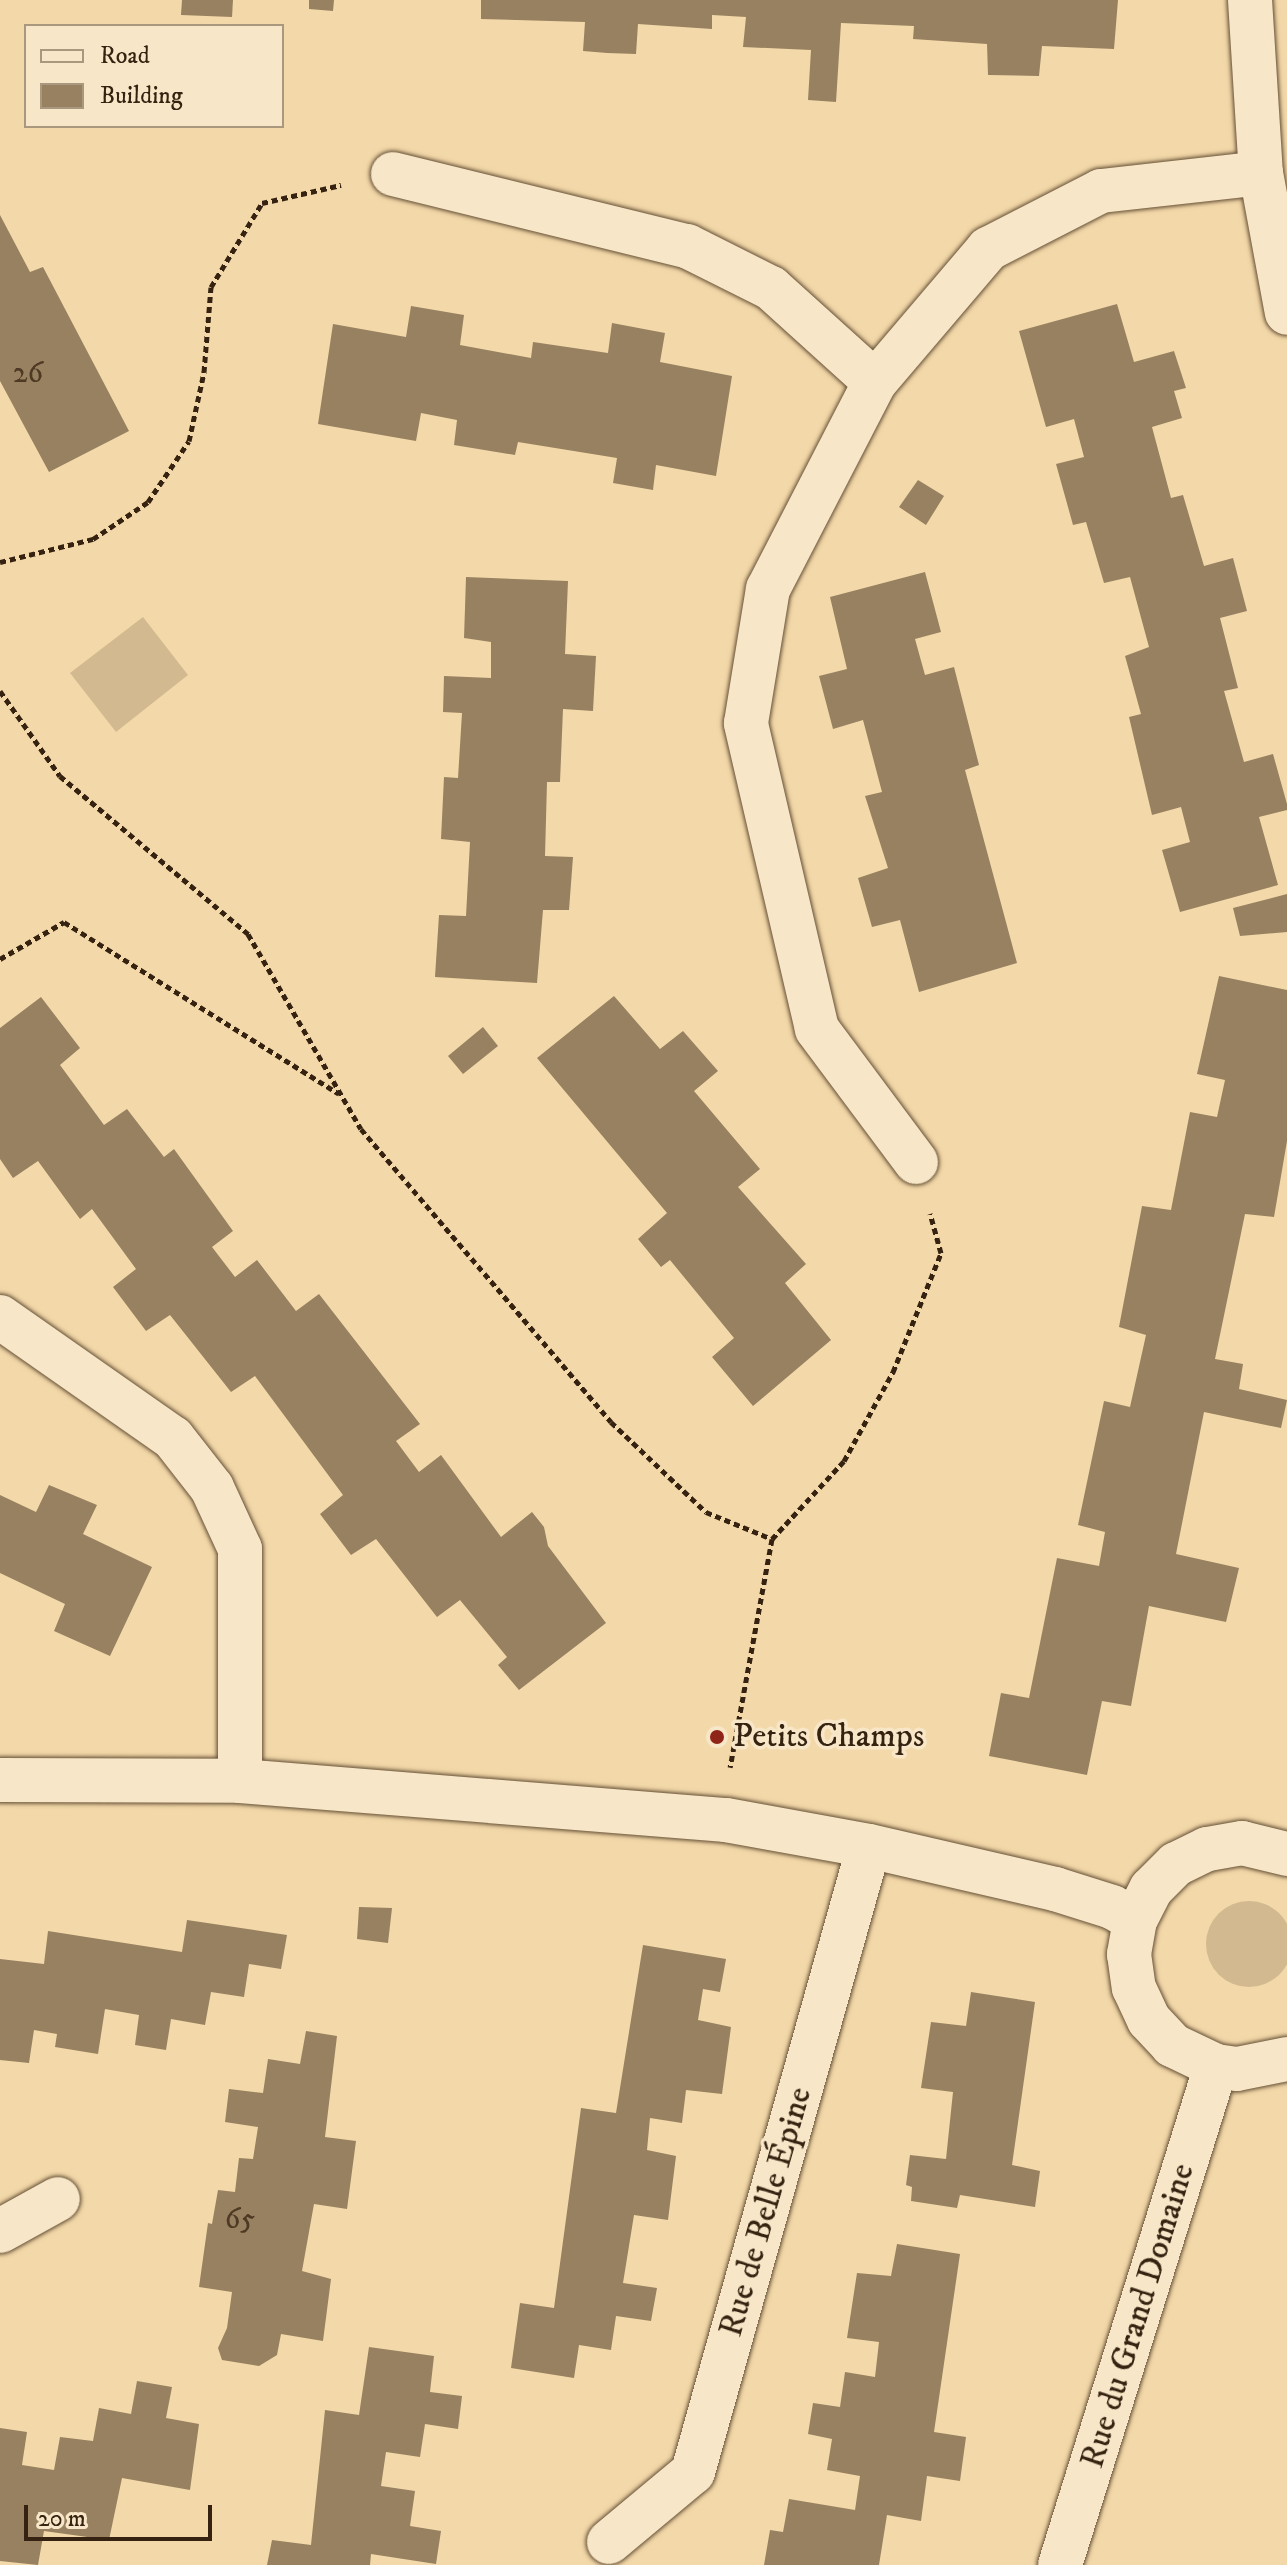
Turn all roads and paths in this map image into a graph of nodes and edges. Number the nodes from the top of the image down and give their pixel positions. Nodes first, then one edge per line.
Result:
1 (1250, 0) edge
2 (1261, 173) junction
3 (393, 174) joint
4 (1287, 313) edge
5 (875, 382) junction
6 (1, 561) edge
7 (0, 691) edge
8 (0, 959) edge
9 (341, 1095) junction
10 (916, 1162) joint
11 (0, 1317) edge
12 (772, 1539) junction
13 (0, 1780) edge
14 (240, 1781) junction
15 (726, 1820) junction
16 (1283, 1839) edge
17 (869, 1846) junction
18 (1135, 1920) junction
19 (1287, 2059) edge
20 (1216, 2066) junction
21 (58, 2199) dead end
22 (0, 2231) edge
23 (609, 2542) dead end
24 (1060, 2565) edge

1 - 2 street
2 - 4 street
2 - 5 street
3 - 5 street
3 - 6 path
5 - 10 street
7 - 9 path
8 - 9 path
9 - 12 path
10 - 12 path
11 - 14 street
12 - 15 path
13 - 14 street
14 - 15 street
15 - 17 street
16 - 18 street
17 - 18 street
17 - 23 street, Rue de Belle Épine
18 - 20 street
19 - 20 street
20 - 24 street, Rue du Grand Domaine
21 - 22 street

